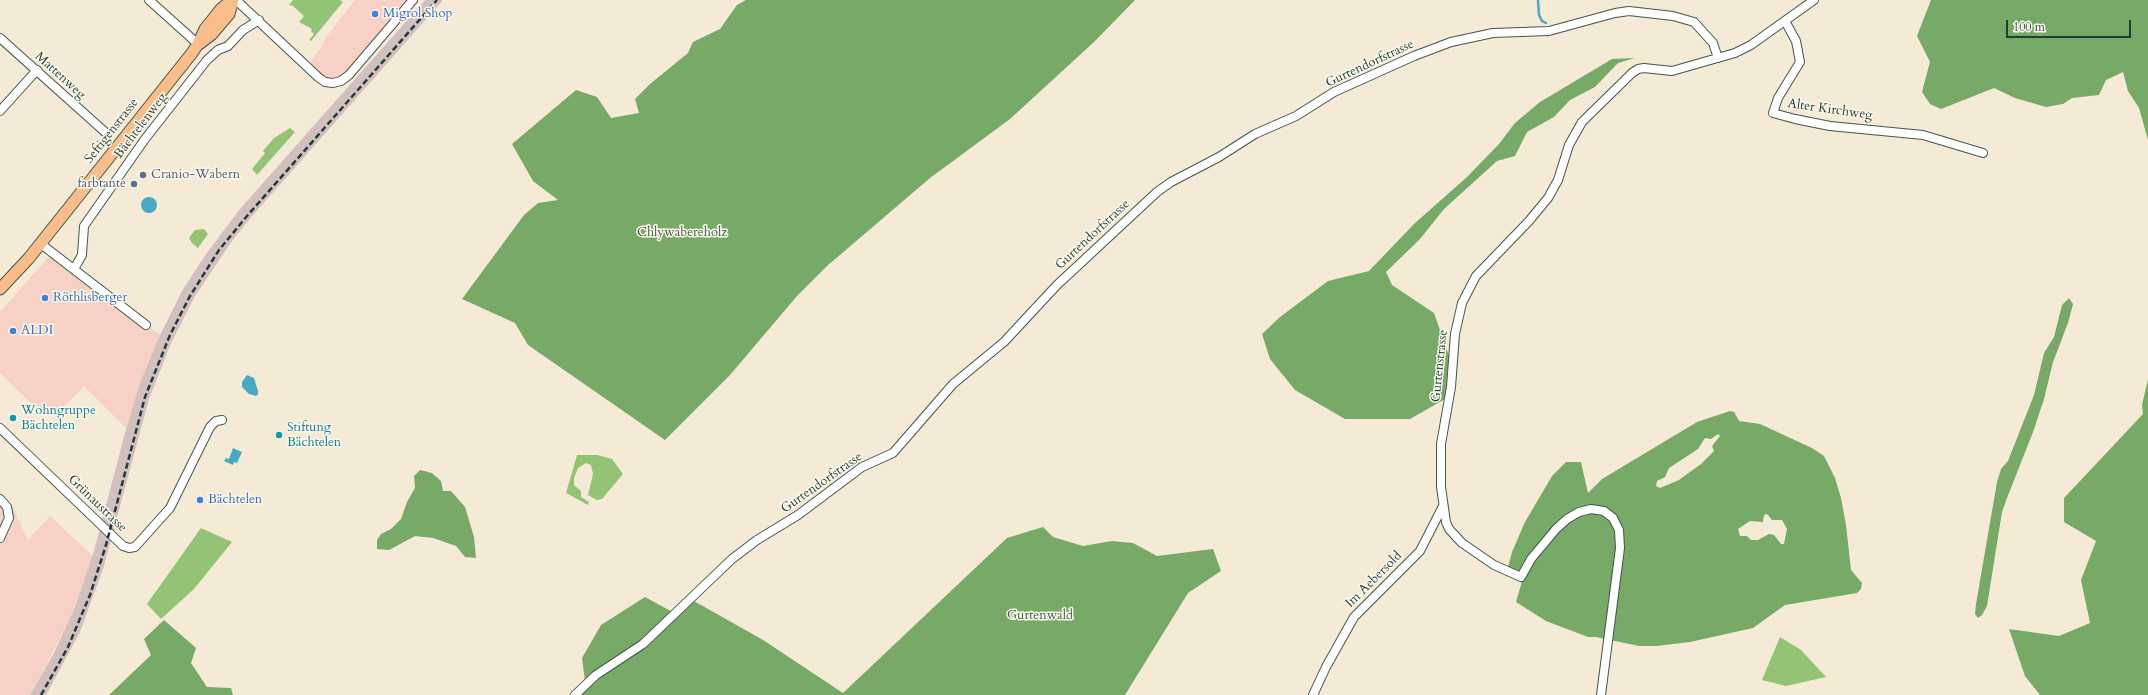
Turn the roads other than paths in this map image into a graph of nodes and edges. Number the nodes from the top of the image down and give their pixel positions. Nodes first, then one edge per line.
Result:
1 (148, 0) edge
2 (234, 0) edge
3 (413, 0) edge
4 (1814, 0) edge
5 (259, 20) junction
6 (1786, 21) junction
7 (0, 38) edge
8 (198, 44) junction
9 (1718, 58) junction
10 (37, 70) junction
11 (0, 111) edge
12 (104, 132) dead end
13 (1983, 153) dead end
14 (41, 244) junction
15 (74, 269) junction
16 (0, 289) edge
17 (146, 325) dead end
18 (222, 420) dead end
19 (0, 428) edge
20 (0, 499) edge
21 (1443, 506) junction
22 (0, 538) edge
23 (575, 695) edge
24 (1313, 695) edge
25 (1601, 695) edge

1 - 8 street
2 - 5 street, Seftigenstrasse
2 - 8 main road, Seftigenstrasse
3 - 5 street, Seftigenstrasse
4 - 6 street, Gurtenstrasse
5 - 15 street, Bächtelenweg
6 - 9 street, Gurtenstrasse
6 - 13 street, Alter Kirchweg
7 - 10 street, Mattenweg
8 - 14 main road, Seftigenstrasse
9 - 21 street, Gurtenstrasse
9 - 23 street, Gurtendorfstrasse
10 - 11 street
10 - 12 street, Mattenweg
14 - 15 street
14 - 16 main road, Seftigenstrasse
15 - 17 street
18 - 19 street, Grünaustrasse
20 - 22 street
21 - 24 street, Im Aebersold
21 - 25 street, Gurtenstrasse

